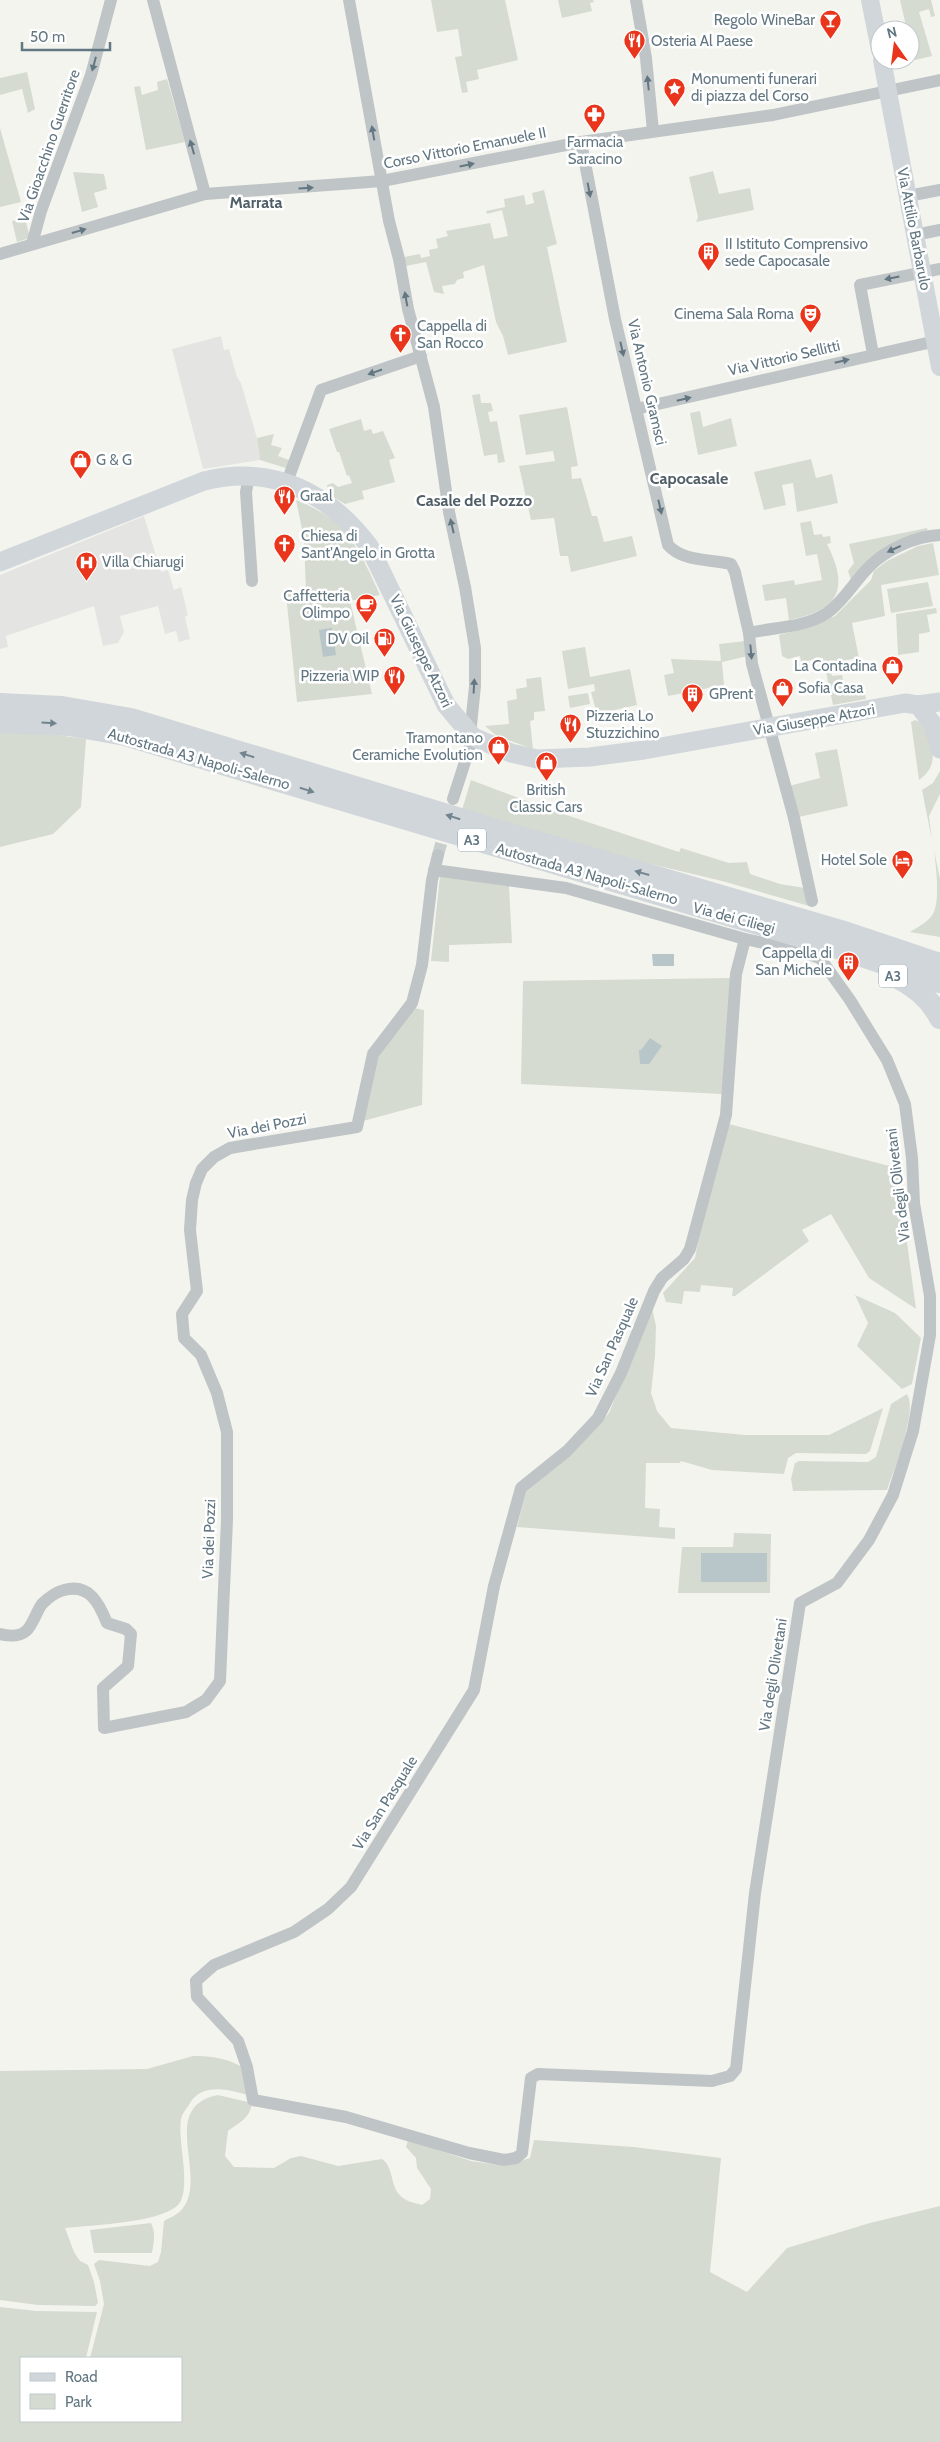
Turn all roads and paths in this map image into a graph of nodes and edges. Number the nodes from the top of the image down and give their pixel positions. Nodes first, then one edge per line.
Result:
1 (111, 0) edge
2 (153, 0) edge
3 (349, 0) edge
4 (636, 0) edge
5 (870, 0) edge
6 (874, 20) edge
7 (884, 70) edge
8 (940, 80) edge
9 (888, 91) junction
10 (653, 132) junction
11 (581, 142) junction
12 (382, 181) junction
13 (940, 190) edge
14 (205, 194) junction
15 (908, 196) junction
16 (940, 230) edge
17 (915, 235) junction
18 (32, 244) junction
19 (0, 254) edge
20 (940, 269) edge
21 (922, 272) junction
22 (937, 341) edge
23 (873, 354) junction
24 (421, 356) junction
25 (940, 367) edge
26 (636, 409) junction
27 (250, 476) junction
28 (287, 482) junction
29 (940, 535) edge
30 (0, 562) edge
31 (252, 580) dead end
32 (749, 633) junction
33 (940, 702) edge
34 (0, 704) edge
35 (918, 705) junction
36 (0, 722) edge
37 (770, 727) junction
38 (472, 736) junction
39 (939, 739) edge
40 (453, 800) dead end
41 (438, 855) tunnel mouth
42 (434, 870) junction
43 (676, 883) junction
44 (812, 902) dead end
45 (745, 939) junction
46 (940, 948) edge
47 (825, 952) junction
48 (940, 964) edge
49 (940, 982) edge
50 (940, 1018) edge
51 (0, 1634) edge
52 (730, 2076) joint

1 -> 18 street, Via Gioacchino Guerritore
14 -> 2 street
12 -> 3 street
10 -> 4 street
5 - 6 street
7 - 9 street, Via Attilio Barbarulo
8 - 9 street, Corso Vittorio Emanuele II
9 - 10 street, Corso Vittorio Emanuele II
9 - 15 street, Via Attilio Barbarulo
10 - 11 street, Corso Vittorio Emanuele II
12 -> 11 street, Corso Vittorio Emanuele II
11 -> 26 street, Via Antonio Gramsci
14 -> 12 street, Corso Vittorio Emanuele II
24 -> 12 street
13 - 15 street
18 -> 14 street, Corso Vittorio Emanuele II
15 - 17 street, Via Attilio Barbarulo
16 - 17 street
17 - 21 street, Via Attilio Barbarulo
18 - 19 street, Corso Vittorio Emanuele II
20 - 21 street
21 - 22 street, Via Attilio Barbarulo
21 -> 23 street
22 - 23 street, Via Vittorio Sellitti
22 - 25 street, Via Attilio Barbarulo
26 -> 23 street, Via Vittorio Sellitti
24 -> 28 street
38 -> 24 street
26 -> 32 street, Via Antonio Gramsci
27 - 28 main road, Via Giuseppe Atzori
27 - 30 main road, Via Giuseppe Atzori
27 - 31 street
28 - 38 main road, Via Giuseppe Atzori
29 -> 32 street
32 -> 37 street, Via Antonio Gramsci
33 - 35 main road, Via Giuseppe Atzori
43 -> 34 highway, Autostrada A3 Napoli-Salerno / A3
35 - 37 main road, Via Giuseppe Atzori
35 - 39 main road
36 -> 47 highway, Autostrada A3 Napoli-Salerno / A3
37 - 38 main road, Via Giuseppe Atzori
37 - 44 street
38 - 40 street
41 - 42 street, Via dei Pozzi
42 - 45 street, Via dei Ciliegi
42 - 51 street, Via dei Pozzi
43 - 46 highway
43 - 48 highway, Autostrada A3 Napoli-Salerno / A3
45 - 47 street, Via dei Ciliegi
45 - 52 street, Via San Pasquale
47 - 49 highway, Autostrada A3 Napoli-Salerno / A3
47 - 50 highway, A3
47 - 52 street, Via degli Olivetani

